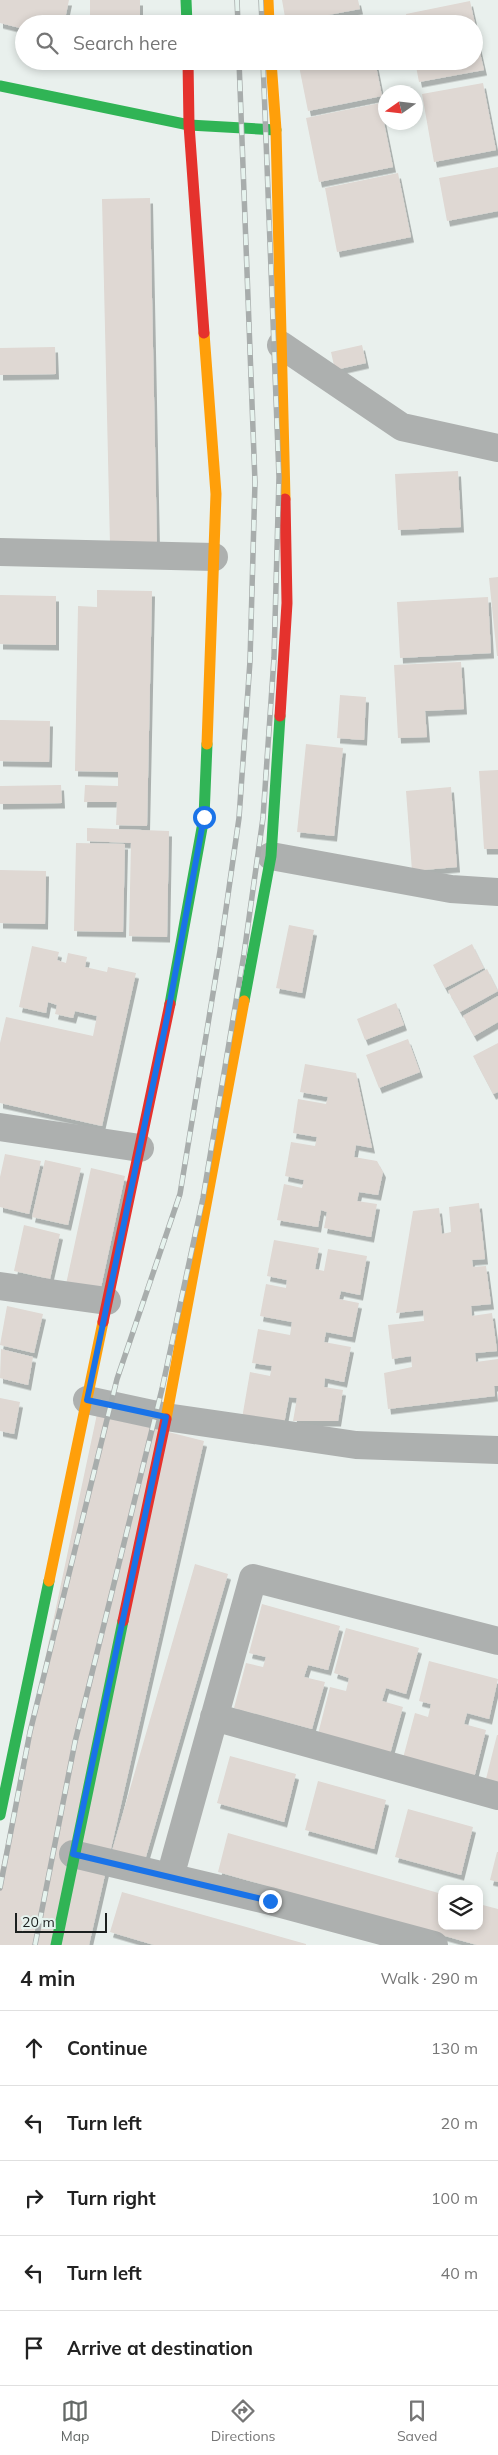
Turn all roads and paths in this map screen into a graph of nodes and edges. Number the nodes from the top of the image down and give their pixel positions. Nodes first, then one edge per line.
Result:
1 (186, 0) edge
2 (268, 0) edge
3 (187, 15) edge
4 (269, 15) edge
5 (188, 70) edge
6 (273, 70) edge
7 (0, 86) edge
8 (190, 125) junction
9 (276, 130) junction
10 (281, 346) junction
11 (498, 448) edge
12 (0, 552) edge
13 (214, 557) junction
14 (271, 856) junction
15 (498, 892) edge
16 (0, 1127) edge
17 (140, 1148) junction
18 (0, 1286) edge
19 (107, 1301) junction
20 (87, 1400) junction
21 (166, 1417) junction
22 (498, 1450) edge
23 (498, 1641) edge
24 (214, 1717) junction
25 (498, 1796) edge
26 (0, 1814) edge
27 (73, 1854) junction
28 (170, 1877) junction
29 (56, 1945) edge
30 (434, 1945) edge

1 - 3 main road
2 - 4 main road
5 - 8 main road
6 - 9 main road
7 - 8 main road
8 - 9 main road
8 - 13 main road
9 - 10 main road
10 - 11 street
10 - 14 main road
12 - 13 street
13 - 17 main road
14 - 15 street
14 - 21 main road
16 - 17 street
17 - 19 main road
18 - 19 street
19 - 20 main road
20 - 21 street
20 - 26 main road
21 - 22 street
21 - 27 main road
23 - 24 street
24 - 25 street
24 - 28 street
27 - 28 street
27 - 29 main road
28 - 30 street

